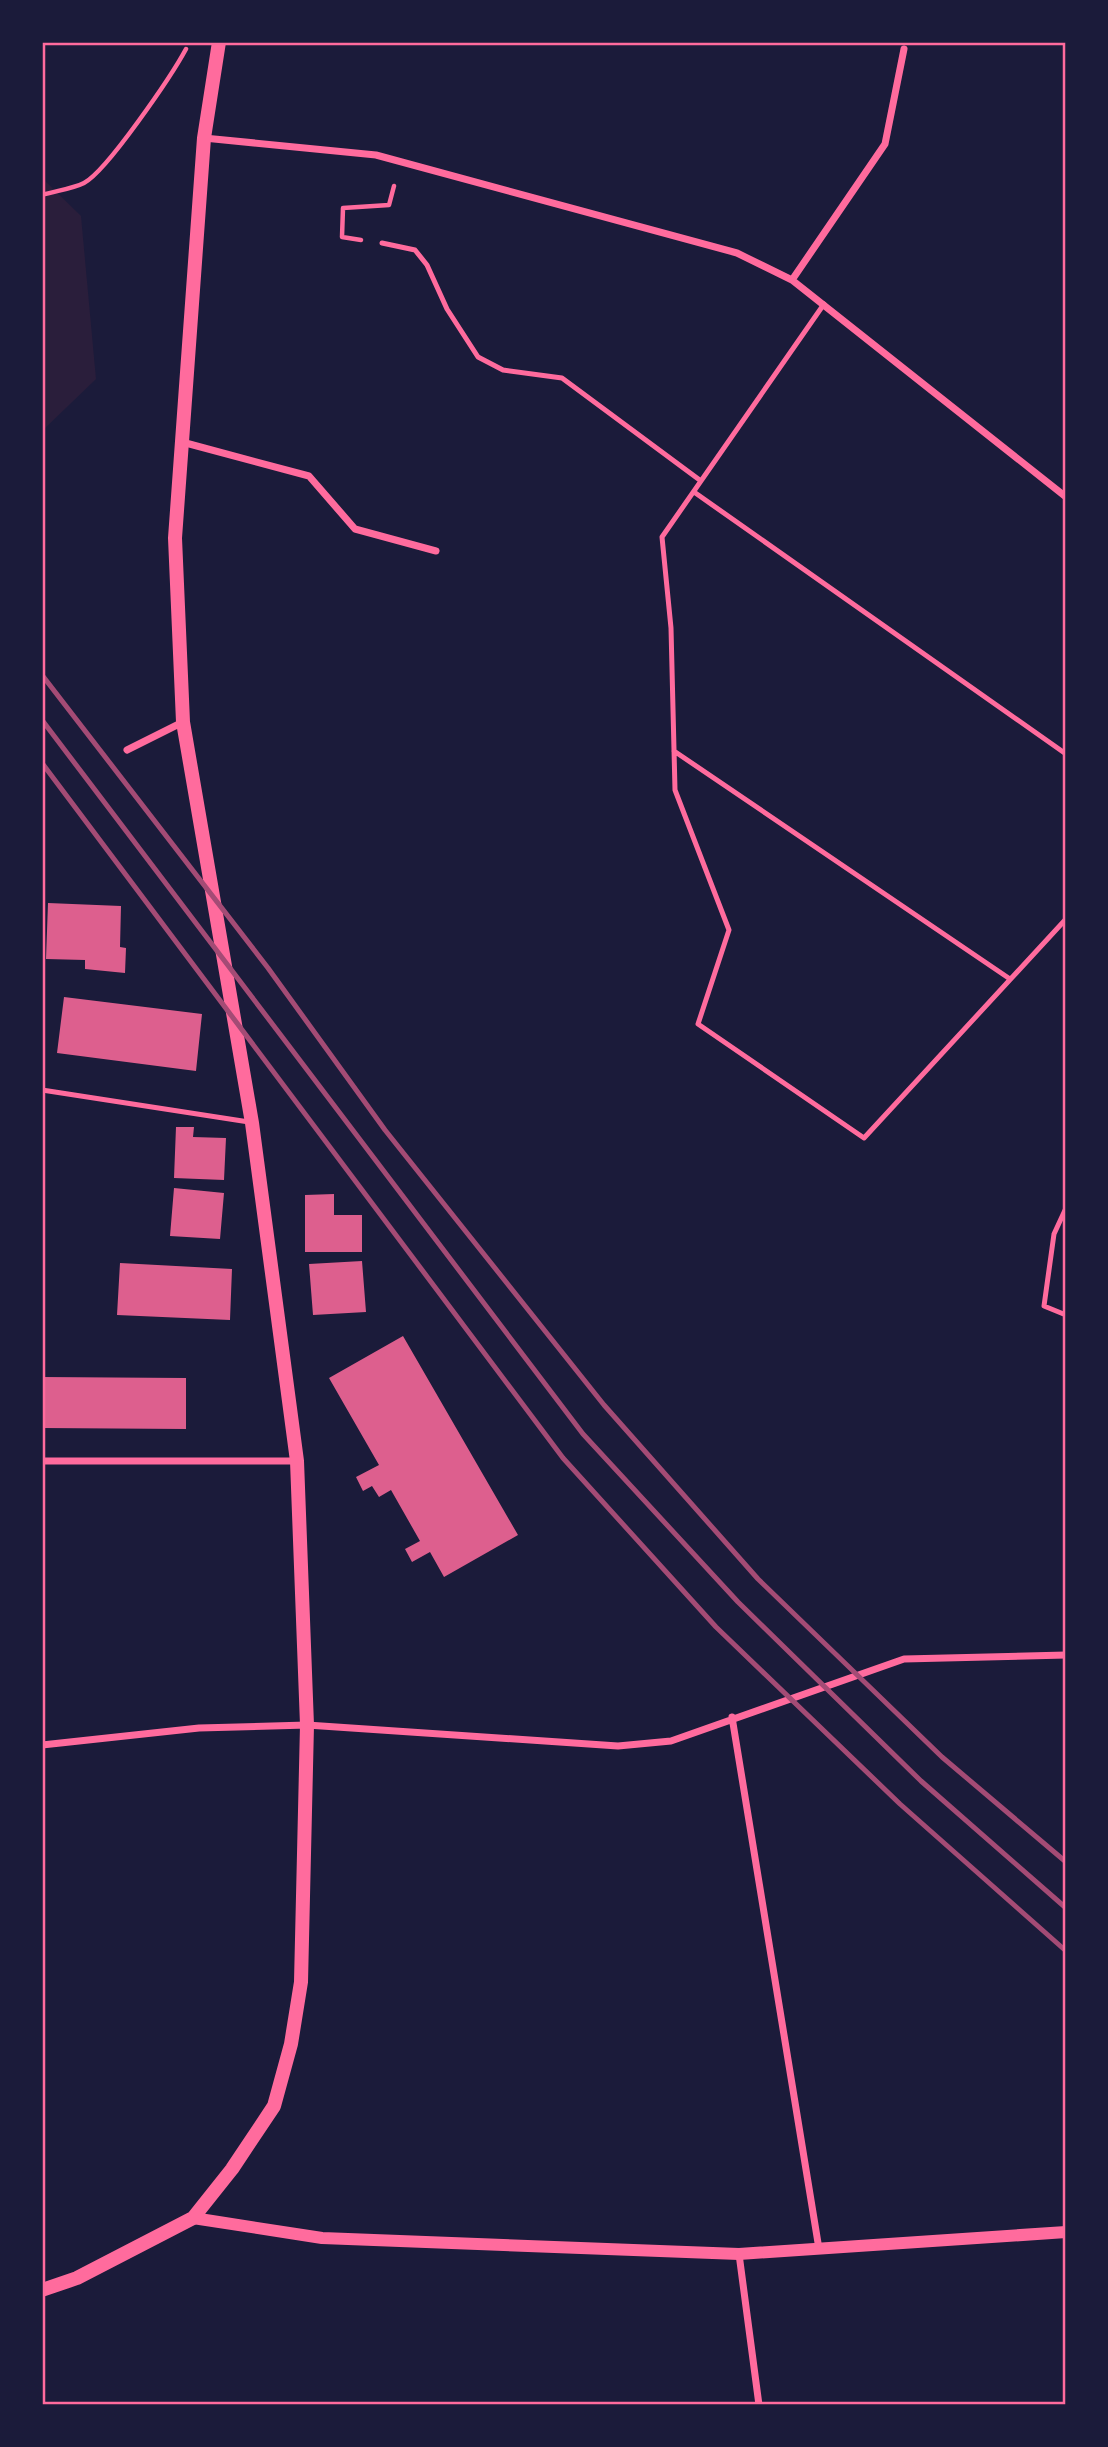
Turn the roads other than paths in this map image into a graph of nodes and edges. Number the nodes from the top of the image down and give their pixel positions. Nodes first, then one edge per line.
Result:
1 (219, 42) edge
2 (904, 49) dead end
3 (204, 138) junction
4 (382, 243) road end
5 (792, 279) junction
6 (824, 304) junction
7 (182, 442) junction
8 (701, 481) junction
9 (694, 492) junction
10 (1066, 497) edge
11 (436, 551) dead end
12 (183, 722) junction
13 (127, 750) dead end
14 (674, 751) junction
15 (1066, 754) edge
16 (1066, 919) edge
17 (1010, 979) junction
18 (42, 1090) edge
19 (252, 1123) junction
20 (1066, 1208) edge
21 (1066, 1315) edge
22 (42, 1461) edge
23 (297, 1461) junction
24 (1066, 1655) edge
25 (732, 1717) junction
26 (307, 1725) junction
27 (42, 1745) edge
28 (193, 2218) junction
29 (1066, 2232) edge
30 (818, 2249) junction
31 (739, 2254) junction
32 (43, 2286) edge
33 (759, 2405) edge

1 - 3 main road
2 - 5 street
3 - 5 street
3 - 7 main road
4 - 8 lane
5 - 6 street
6 - 8 lane
6 - 10 street
7 - 11 street
7 - 12 main road
8 - 9 lane
9 - 14 lane
9 - 15 lane
12 - 13 street
12 - 19 main road
14 - 17 lane
14 - 17 lane
16 - 17 lane
18 - 19 lane
19 - 23 main road
20 - 21 lane
22 - 23 street
23 - 26 main road
24 - 25 street
25 - 26 street
25 - 30 street
26 - 27 street
26 - 28 main road
28 - 31 street
28 - 32 main road
29 - 30 street
30 - 31 street
31 - 33 street

